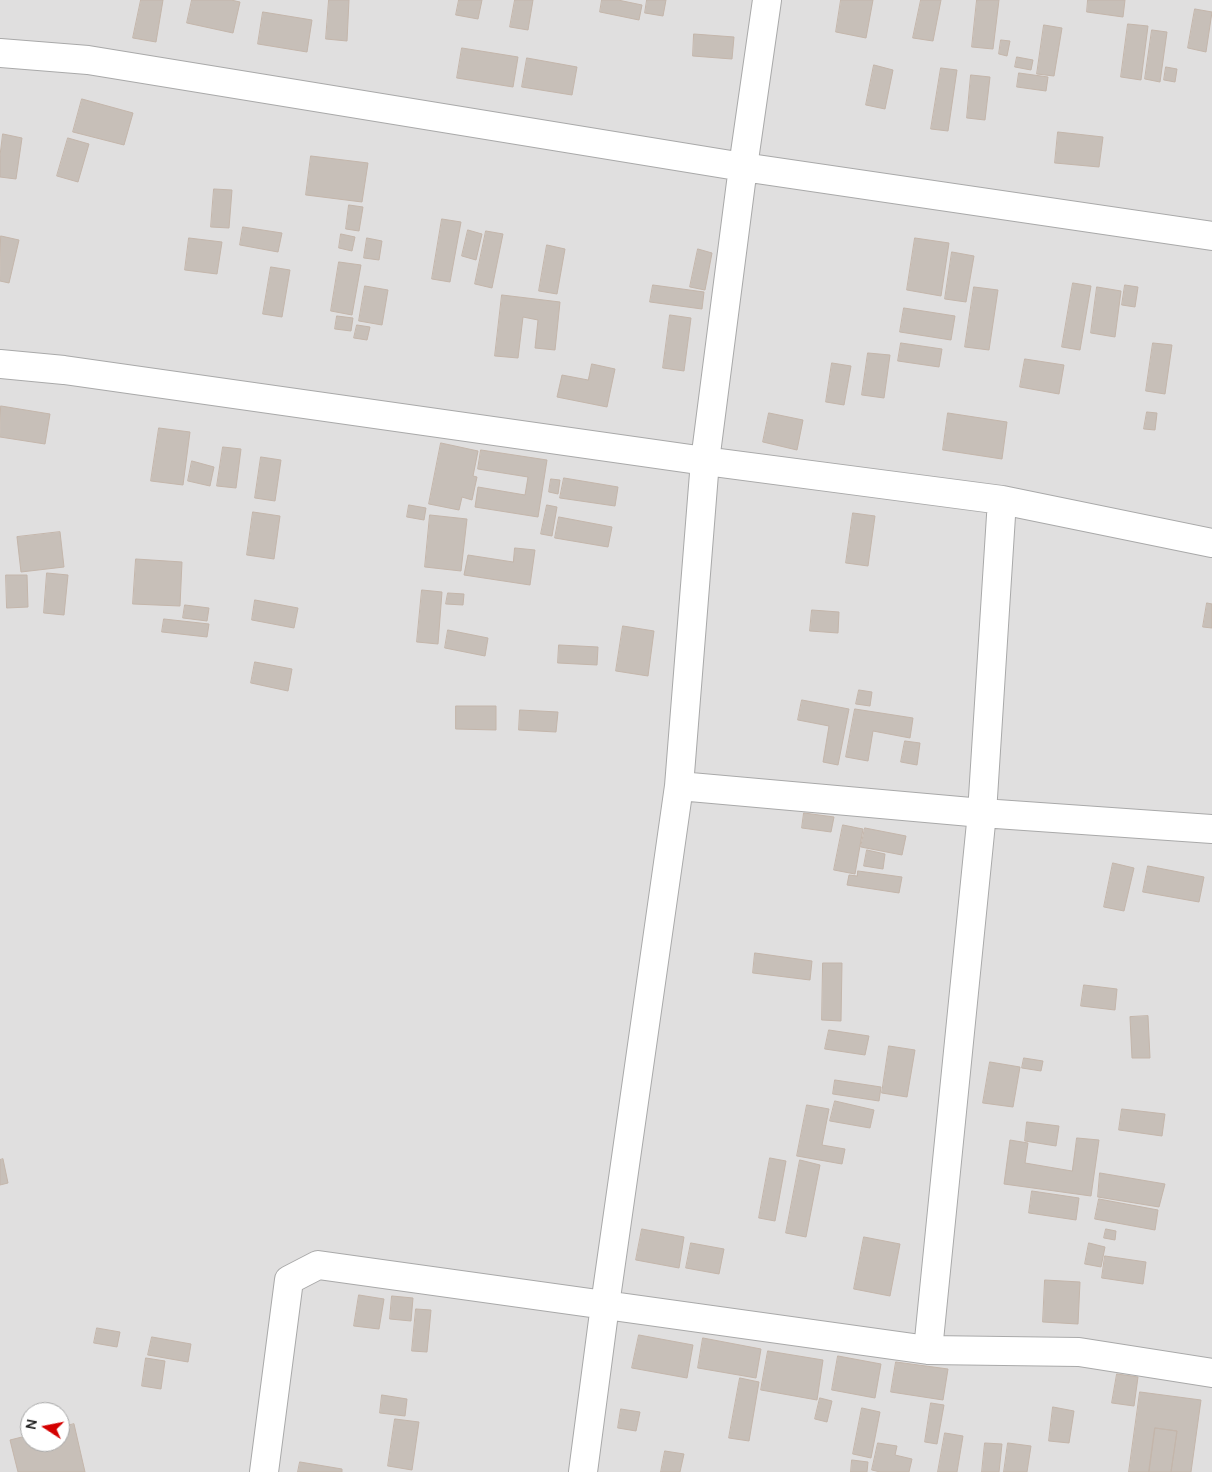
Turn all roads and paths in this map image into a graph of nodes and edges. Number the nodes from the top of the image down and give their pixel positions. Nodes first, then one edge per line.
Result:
1 (767, 0) edge
2 (0, 53) edge
3 (743, 167) junction
4 (1212, 236) edge
5 (0, 364) edge
6 (705, 461) junction
7 (1002, 500) junction
8 (1212, 543) edge
9 (679, 786) junction
10 (982, 813) junction
11 (1212, 829) edge
12 (605, 1305) junction
13 (928, 1350) junction
14 (1212, 1373) edge
15 (264, 1472) edge
16 (583, 1472) edge

1 - 3 street
2 - 3 street
3 - 4 street
3 - 6 street
5 - 6 street
6 - 7 street
6 - 9 street
7 - 8 street
7 - 10 street
9 - 10 street
9 - 12 street
10 - 11 street
10 - 13 street
12 - 13 street
12 - 15 street
12 - 16 street
13 - 14 street

